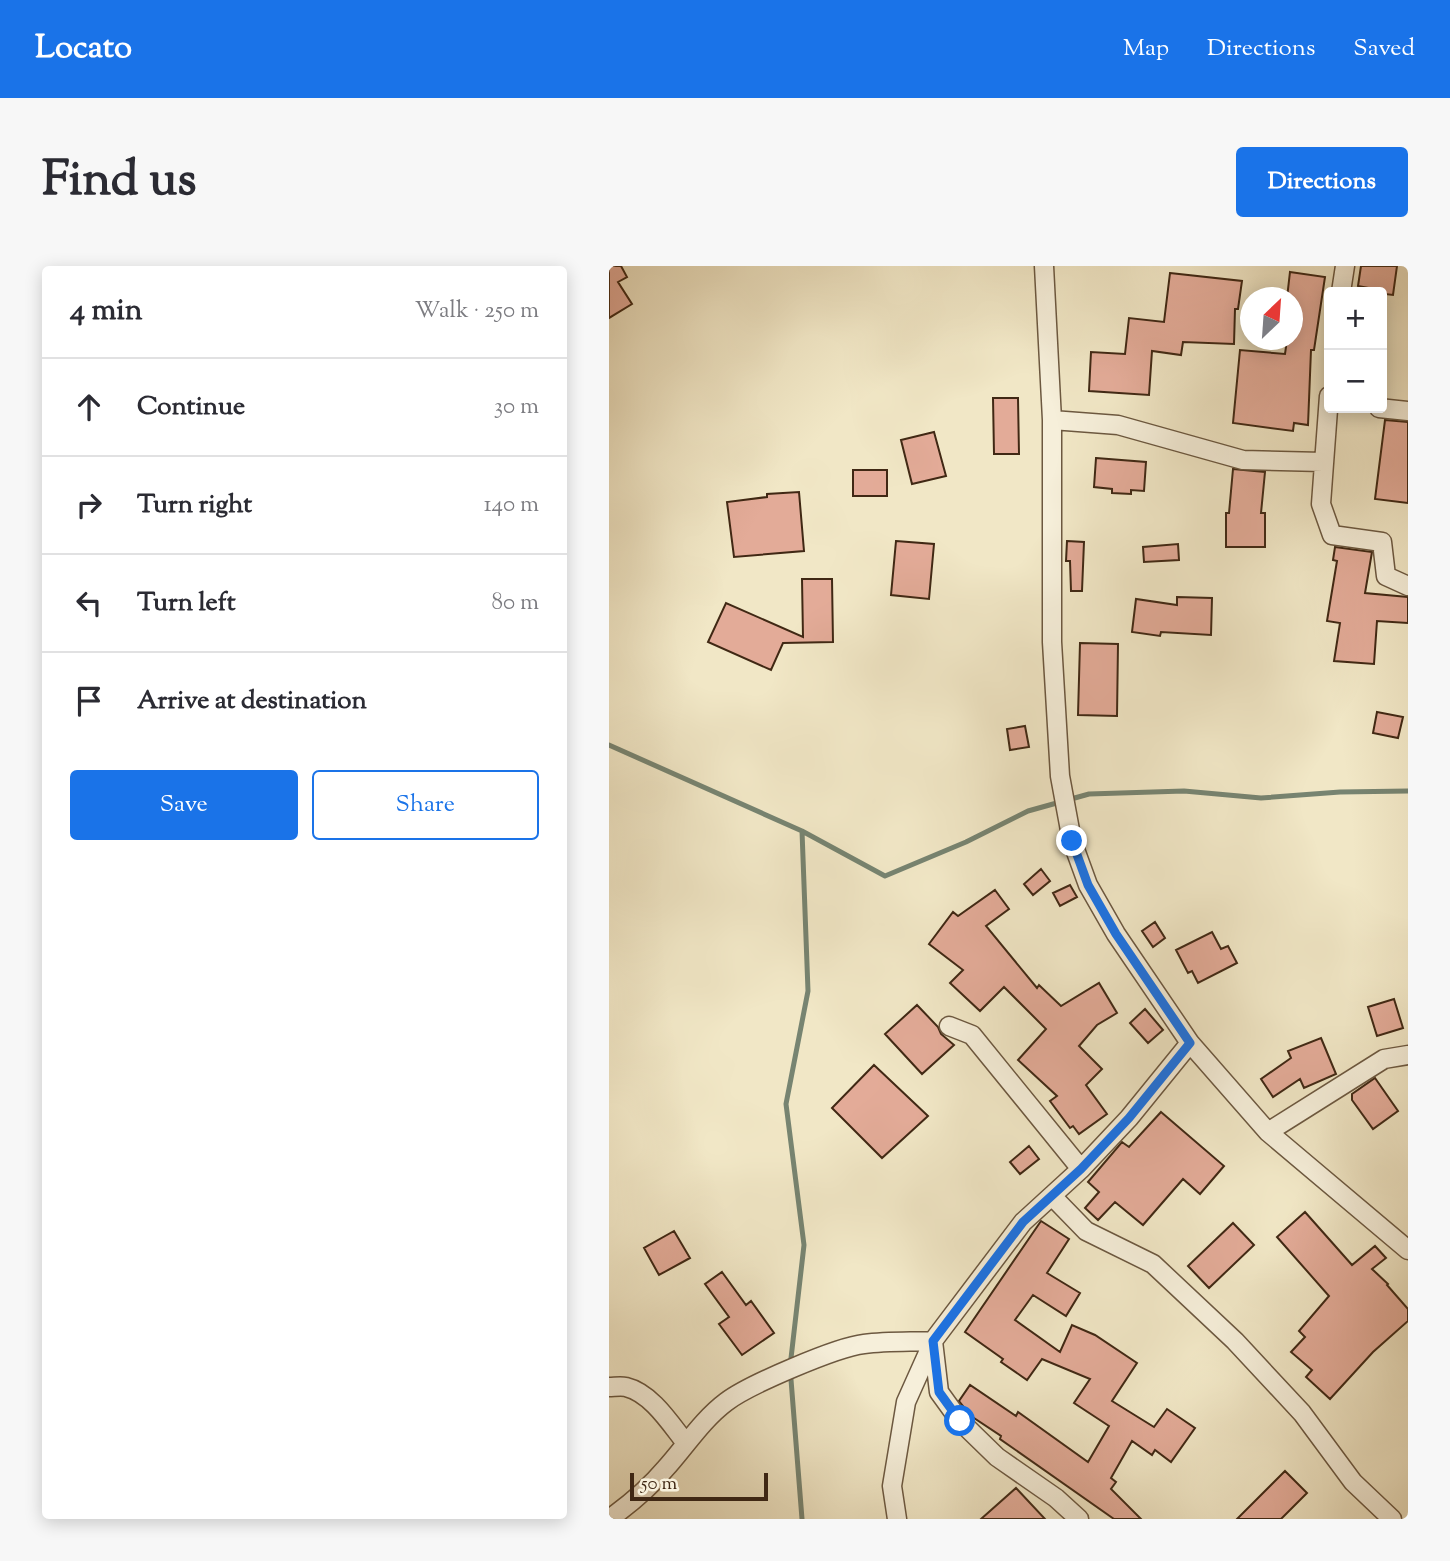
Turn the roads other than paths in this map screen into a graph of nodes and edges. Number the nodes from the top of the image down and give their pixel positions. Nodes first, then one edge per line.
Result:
1 (1044, 266) edge
2 (1345, 266) edge
3 (1342, 287) edge
4 (1387, 409) edge
5 (1408, 411) edge
6 (1328, 413) edge
7 (1052, 420) junction
8 (1323, 462) junction
9 (1408, 586) edge
10 (949, 1027) dead end
11 (1190, 1043) junction
12 (1408, 1055) edge
13 (1268, 1132) junction
14 (1081, 1169) junction
15 (1052, 1196) junction
16 (1408, 1250) edge
17 (933, 1341) junction
18 (609, 1388) edge
19 (685, 1442) junction
20 (609, 1518) edge
21 (897, 1519) edge
22 (1079, 1519) edge
23 (1392, 1519) edge

1 - 7 street
2 - 3 street
4 - 5 street
6 - 8 street
7 - 8 street
7 - 11 street
8 - 9 street
10 - 14 street
11 - 13 street
11 - 14 street
12 - 13 street
13 - 16 street
14 - 15 street
15 - 17 street
15 - 23 street
17 - 19 street
17 - 21 street
17 - 22 street
18 - 19 street
19 - 20 street

